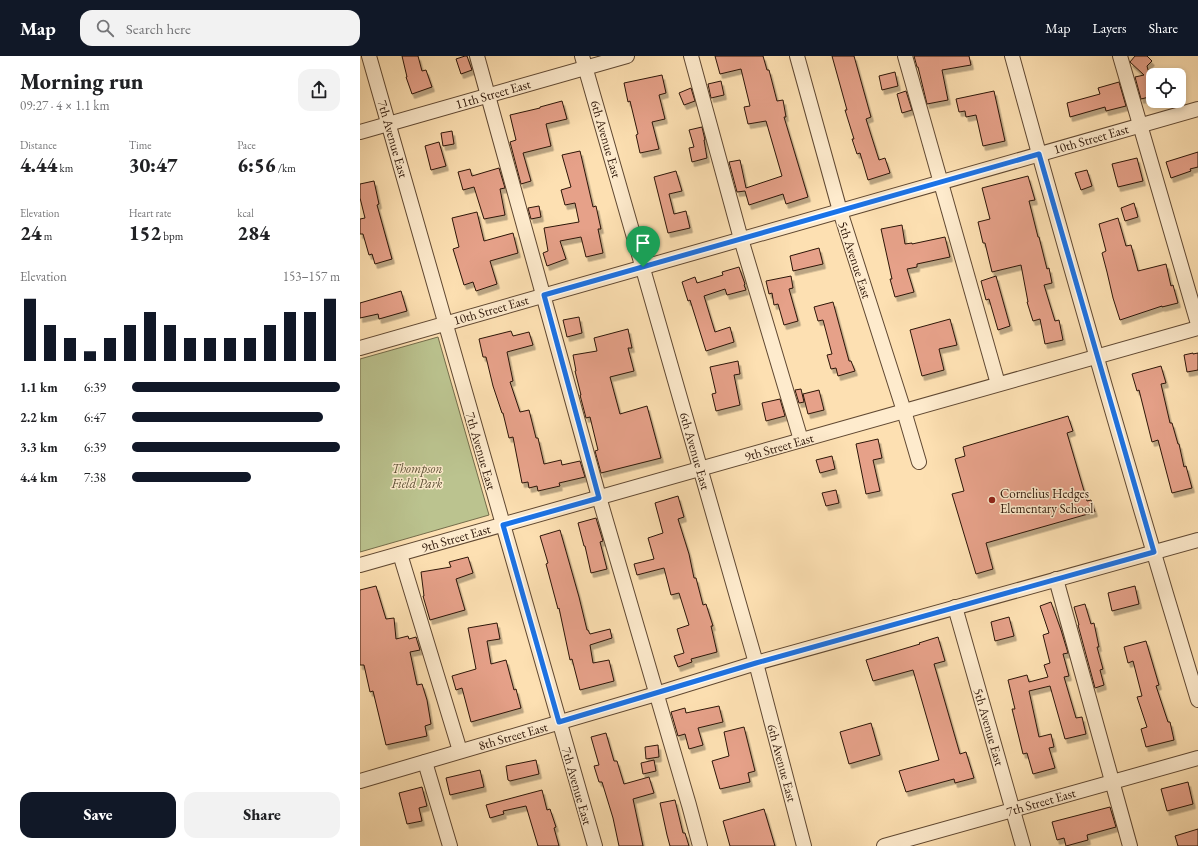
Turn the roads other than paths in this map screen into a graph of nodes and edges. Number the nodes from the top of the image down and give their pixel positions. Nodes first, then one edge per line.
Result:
1 (369, 56) edge
2 (477, 56) edge
3 (627, 56) edge
4 (691, 56) edge
5 (798, 56) edge
6 (905, 56) edge
7 (1012, 56) edge
8 (1120, 56) edge
9 (584, 62) edge
10 (488, 96) junction
11 (1198, 108) edge
12 (389, 124) junction
13 (1141, 125) junction
14 (360, 132) edge
15 (1039, 154) junction
16 (942, 182) junction
17 (840, 211) junction
18 (741, 239) junction
19 (643, 267) junction
20 (544, 295) junction
21 (445, 323) junction
22 (1198, 324) edge
23 (1198, 328) edge
24 (360, 348) edge
25 (1097, 356) junction
26 (998, 384) junction
27 (904, 411) junction
28 (801, 440) junction
29 (919, 462) dead end
30 (700, 469) junction
31 (599, 498) junction
32 (503, 525) junction
33 (1198, 540) edge
34 (1154, 552) junction
35 (400, 554) junction
36 (360, 565) edge
37 (1056, 580) junction
38 (955, 607) junction
39 (756, 663) junction
40 (656, 694) junction
41 (1198, 700) edge
42 (559, 722) junction
43 (460, 751) junction
44 (1198, 758) edge
45 (425, 762) junction
46 (360, 781) edge
47 (1111, 782) junction
48 (1012, 810) junction
49 (915, 842) edge
50 (450, 846) edge
51 (595, 846) edge
52 (700, 846) edge
53 (804, 846) edge
54 (884, 846) edge
55 (1023, 846) edge
56 (1130, 846) edge

1 - 12 street, 7th Avenue East
2 - 10 street
3 - 9 street, 11th Street East
4 - 18 street
5 - 17 street, 5th Avenue East
6 - 16 street
7 - 15 street
8 - 13 street
9 - 10 street, 11th Street East
9 - 19 street, 6th Avenue East
10 - 12 street, 11th Street East
10 - 20 street
11 - 13 street, 10th Street East
12 - 14 street, 11th Street East
12 - 21 street, 7th Avenue East
13 - 15 street, 10th Street East
13 - 22 street
15 - 16 street, 10th Street East
15 - 25 street
16 - 17 street, 10th Street East
16 - 26 street
17 - 18 street, 10th Street East
17 - 27 street, 5th Avenue East
18 - 19 street, 10th Street East
18 - 28 street
19 - 20 street, 10th Street East
19 - 30 street, 6th Avenue East
20 - 21 street, 10th Street East
20 - 31 street
21 - 24 street, 10th Street East
21 - 32 street, 7th Avenue East
23 - 25 street, 9th Street East
25 - 26 street, 9th Street East
25 - 34 street
26 - 27 street, 9th Street East
27 - 28 street, 9th Street East
27 - 29 street, 5th Avenue East
28 - 30 street, 9th Street East
30 - 31 street, 9th Street East
30 - 39 street, 6th Avenue East
31 - 32 street, 9th Street East
31 - 40 street
32 - 35 street, 9th Street East
32 - 42 street, 7th Avenue East
33 - 34 street, 8th Street East
34 - 37 street, 8th Street East
34 - 41 street
35 - 36 street, 9th Street East
35 - 43 street
37 - 38 street, 8th Street East
37 - 47 street
38 - 39 street, 8th Street East
38 - 48 street, 5th Avenue East
39 - 40 street, 8th Street East
39 - 53 street, 6th Avenue East
40 - 42 street, 8th Street East
40 - 52 street
42 - 43 street, 8th Street East
42 - 51 street, 7th Avenue East
43 - 45 street, 8th Street East
44 - 47 street, 7th Street East
45 - 46 street, 8th Street East
45 - 50 street
47 - 48 street, 7th Street East
47 - 56 street
48 - 49 street, 7th Street East
48 - 55 street, 5th Avenue East
49 - 54 street, 7th Street East

